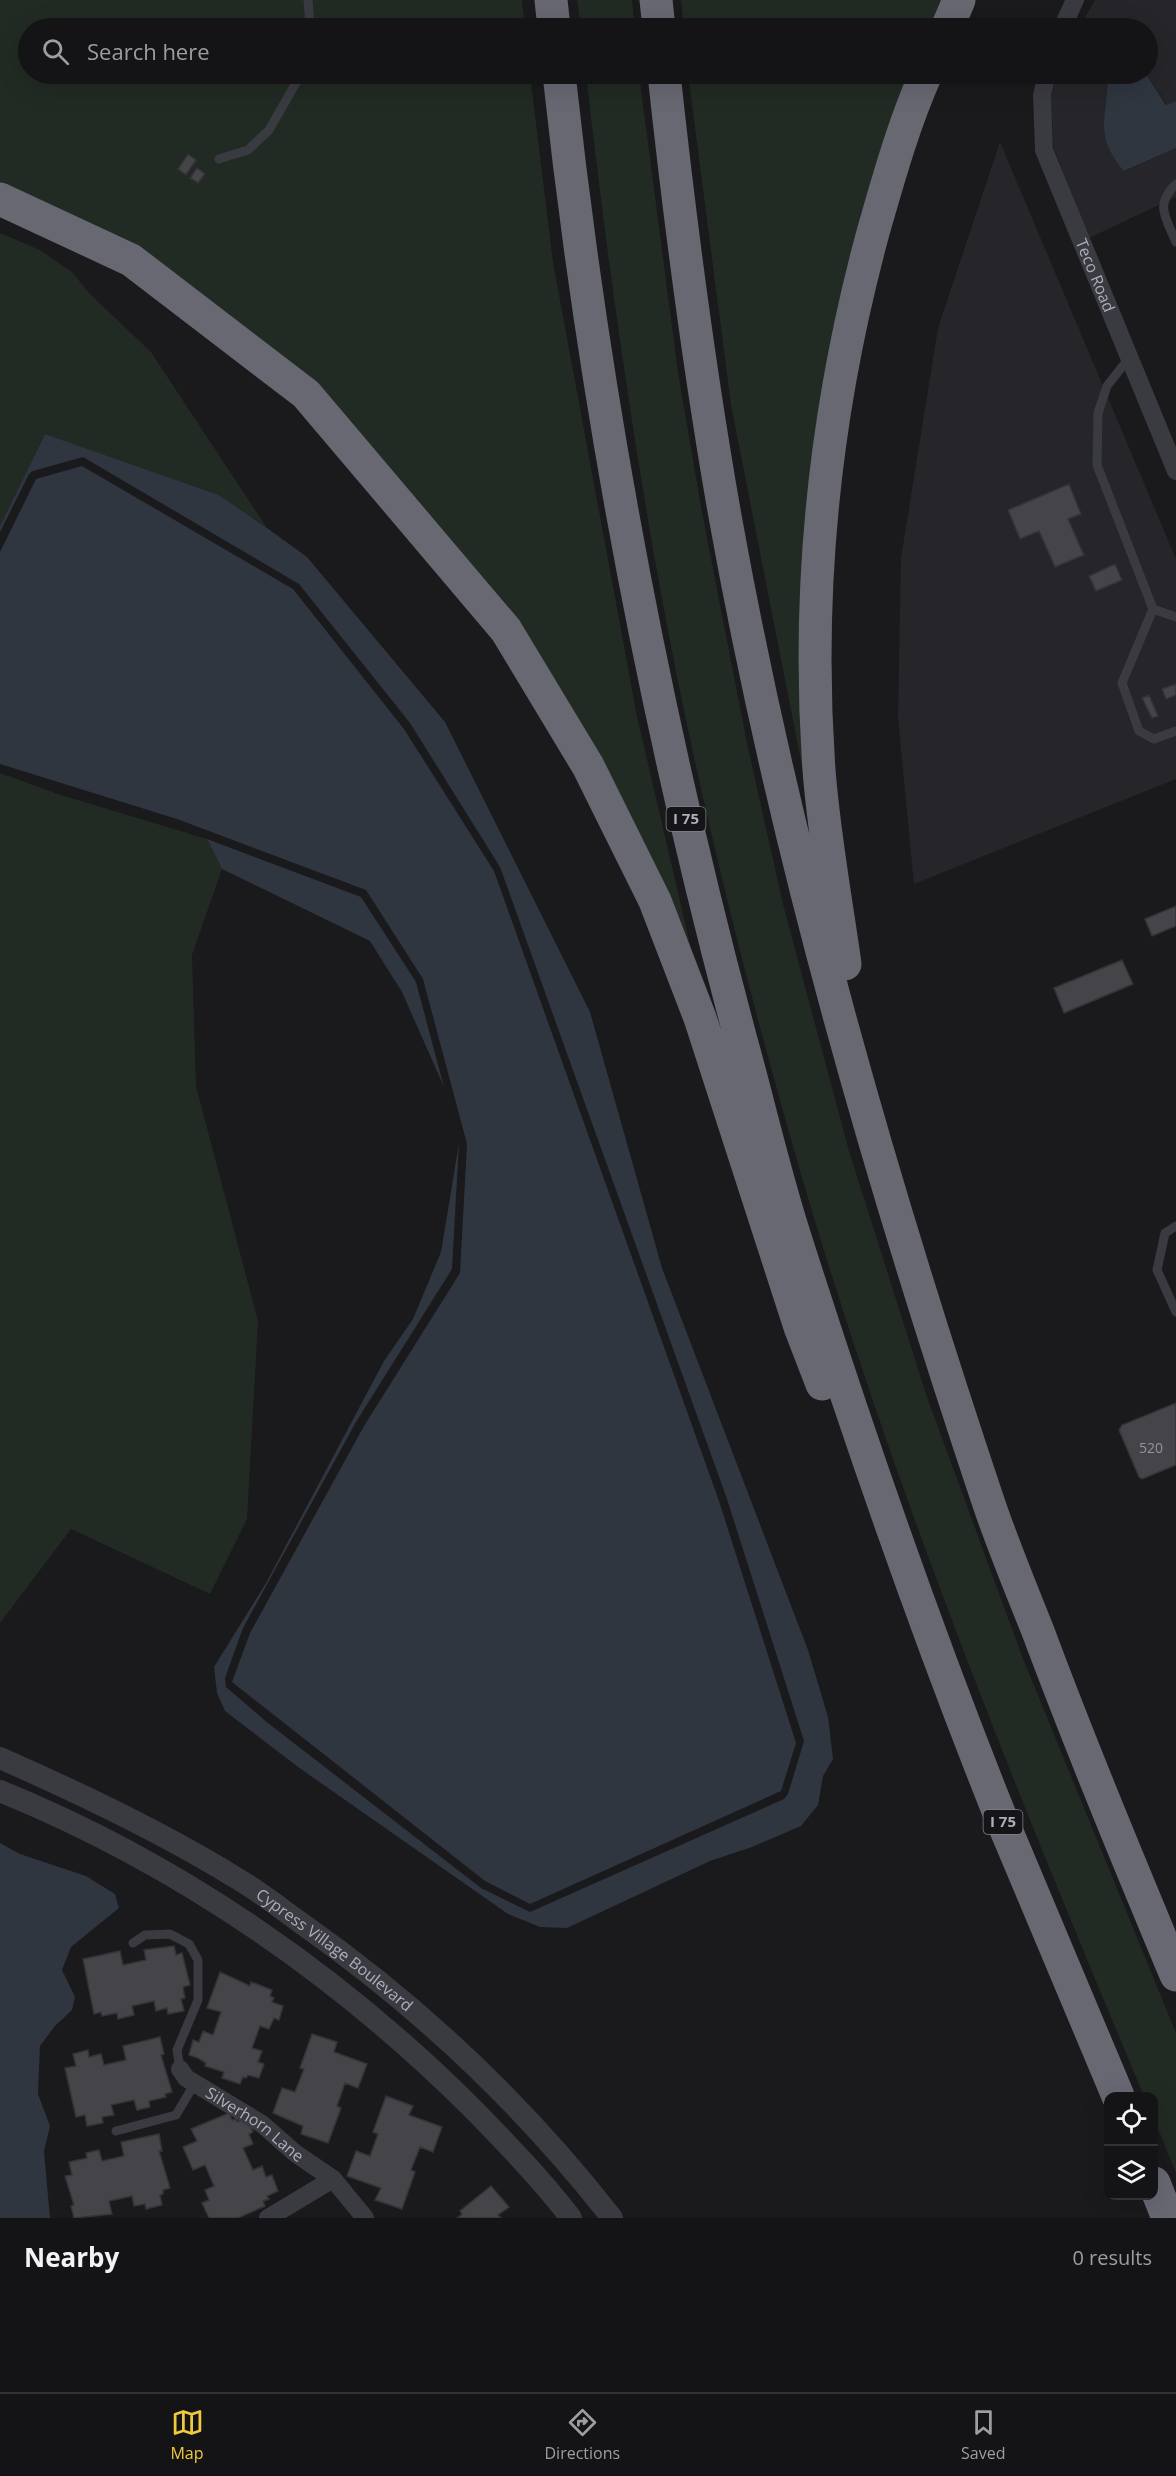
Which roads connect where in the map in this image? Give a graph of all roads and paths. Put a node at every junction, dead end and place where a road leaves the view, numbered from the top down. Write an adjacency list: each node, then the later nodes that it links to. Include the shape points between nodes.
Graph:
1 (308, 0): 6 (lane)
2 (551, 0): 7 (highway)
3 (656, 0): 8 (highway)
4 (959, 0): 9 (highway)
5 (1075, 0): 10 (street)
6 (309, 18)
7 (553, 18)
8 (658, 18)
9 (951, 18)
10 (1067, 18)
11 (294, 84): 16 (lane, via 269,130 248,150)
12 (560, 84): 29 (highway, I 75, via 577,237 626,529 673,764 715,943 792,1229)
13 (665, 84): 26 (highway, via 681,238 726,518 774,750 815,922)
14 (922, 84): 26 (highway, via 881,204 846,344 832,425 817,592 819,770)
15 (1045, 84): 20 (street, Teco Road, via 1044,150)
16 (219, 159)
17 (1176, 184): 19 (lane, via 1166,194 1162,210)
18 (0, 199): 29 (highway, via 131,260 306,394 506,630 588,766 655,901 700,1018 800,1326 842,1435)
19 (1176, 242)
20 (1129, 358): 21 (street, Teco Road); 23 (lane, via 1107,386 1098,413 1097,465)
21 (1172, 452): 22 (street, Teco Road)
22 (1176, 471)
23 (1153, 609): 24 (lane); 25 (lane, via 1122,683 1139,731 1154,740)
24 (1176, 617)
25 (1176, 731)
26 (868, 1114): 33 (highway, via 991,1508 1091,1772)
27 (1176, 1226): 28 (lane, via 1165,1233 1157,1270)
28 (1176, 1312)
29 (898, 1544): 36 (highway, I 75, via 999,1811)
30 (0, 1758): 43 (street, Cypress Village Boulevard, via 108,1806 239,1879 366,1968 482,2070 565,2157)
31 (0, 1791): 42 (street, Cypress Village Boulevard, via 40,1807 184,1881 308,1965 420,2056 539,2176)
32 (133, 1943): 34 (lane, via 153,1934 170,1935 189,1944 198,1960 198,2000 177,2050)
33 (1176, 1975)
34 (180, 2069): 35 (street, Silverhorn Lane)
35 (195, 2083): 37 (lane, via 176,2115); 38 (street, Silverhorn Lane, via 262,2124)
36 (1116, 2092)
37 (117, 2131)
38 (333, 2179): 40 (street); 41 (street, Silverhorn Lane)
39 (1158, 2193): 44 (highway)
40 (268, 2218)
41 (365, 2218)
42 (571, 2218)
43 (612, 2218)
44 (1168, 2218)

